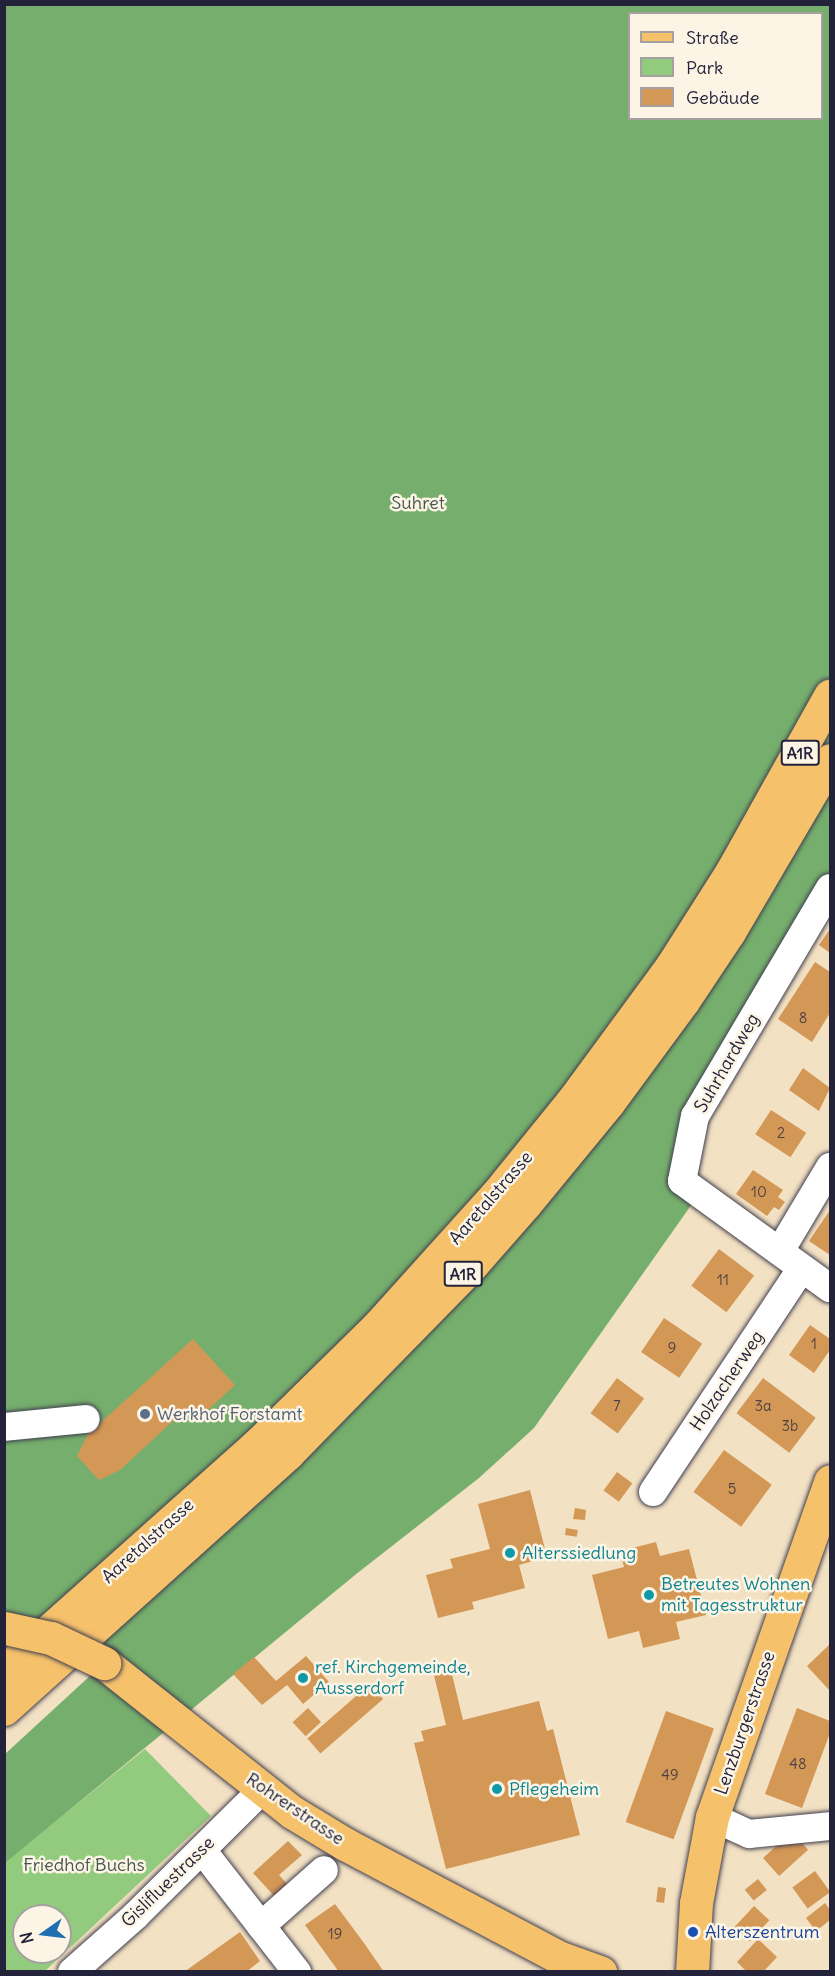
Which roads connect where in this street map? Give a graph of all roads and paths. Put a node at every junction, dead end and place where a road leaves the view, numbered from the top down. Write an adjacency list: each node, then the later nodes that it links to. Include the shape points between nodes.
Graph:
1 (831, 696): 13 (main road, Aaretalstrasse / A1R, via 732,871 673,964 574,1099 497,1194 378,1326 257,1445)
2 (831, 760): 14 (main road, Aaretalstrasse / A1R, via 729,932 683,1001 608,1103 525,1204 467,1270 288,1453)
3 (830, 892): 5 (street, Suhrhardweg, via 695,1116 682,1181)
4 (831, 1167): 5 (street)
5 (780, 1251): 6 (street, Suhrhardweg)
6 (801, 1269): 7 (street, Suhrhardweg); 11 (street, Holzacherweg)
7 (831, 1288)
8 (86, 1419): 9 (street)
9 (4, 1427)
10 (831, 1481): 16 (main road, Lenzburgerstrasse)
11 (653, 1492)
12 (5, 1628): 15 (main road, Rohrerstrasse, bridge, via 59,1641 104,1663 160,1704)
13 (4, 1671)
14 (4, 1709)
15 (262, 1790): 18 (street, Gislifluestrasse); 23 (main road, Rohrerstrasse, via 345,1844 558,1957)
16 (712, 1817): 17 (street, via 749,1834); 24 (main road, Lenzburgerstrasse, via 696,1903)
17 (830, 1826)
18 (202, 1850): 20 (street); 21 (street, Gislifluestrasse)
19 (324, 1870): 20 (street)
20 (261, 1926): 22 (street)
21 (72, 1971)
22 (297, 1971)
23 (600, 1971)
24 (692, 1971)

